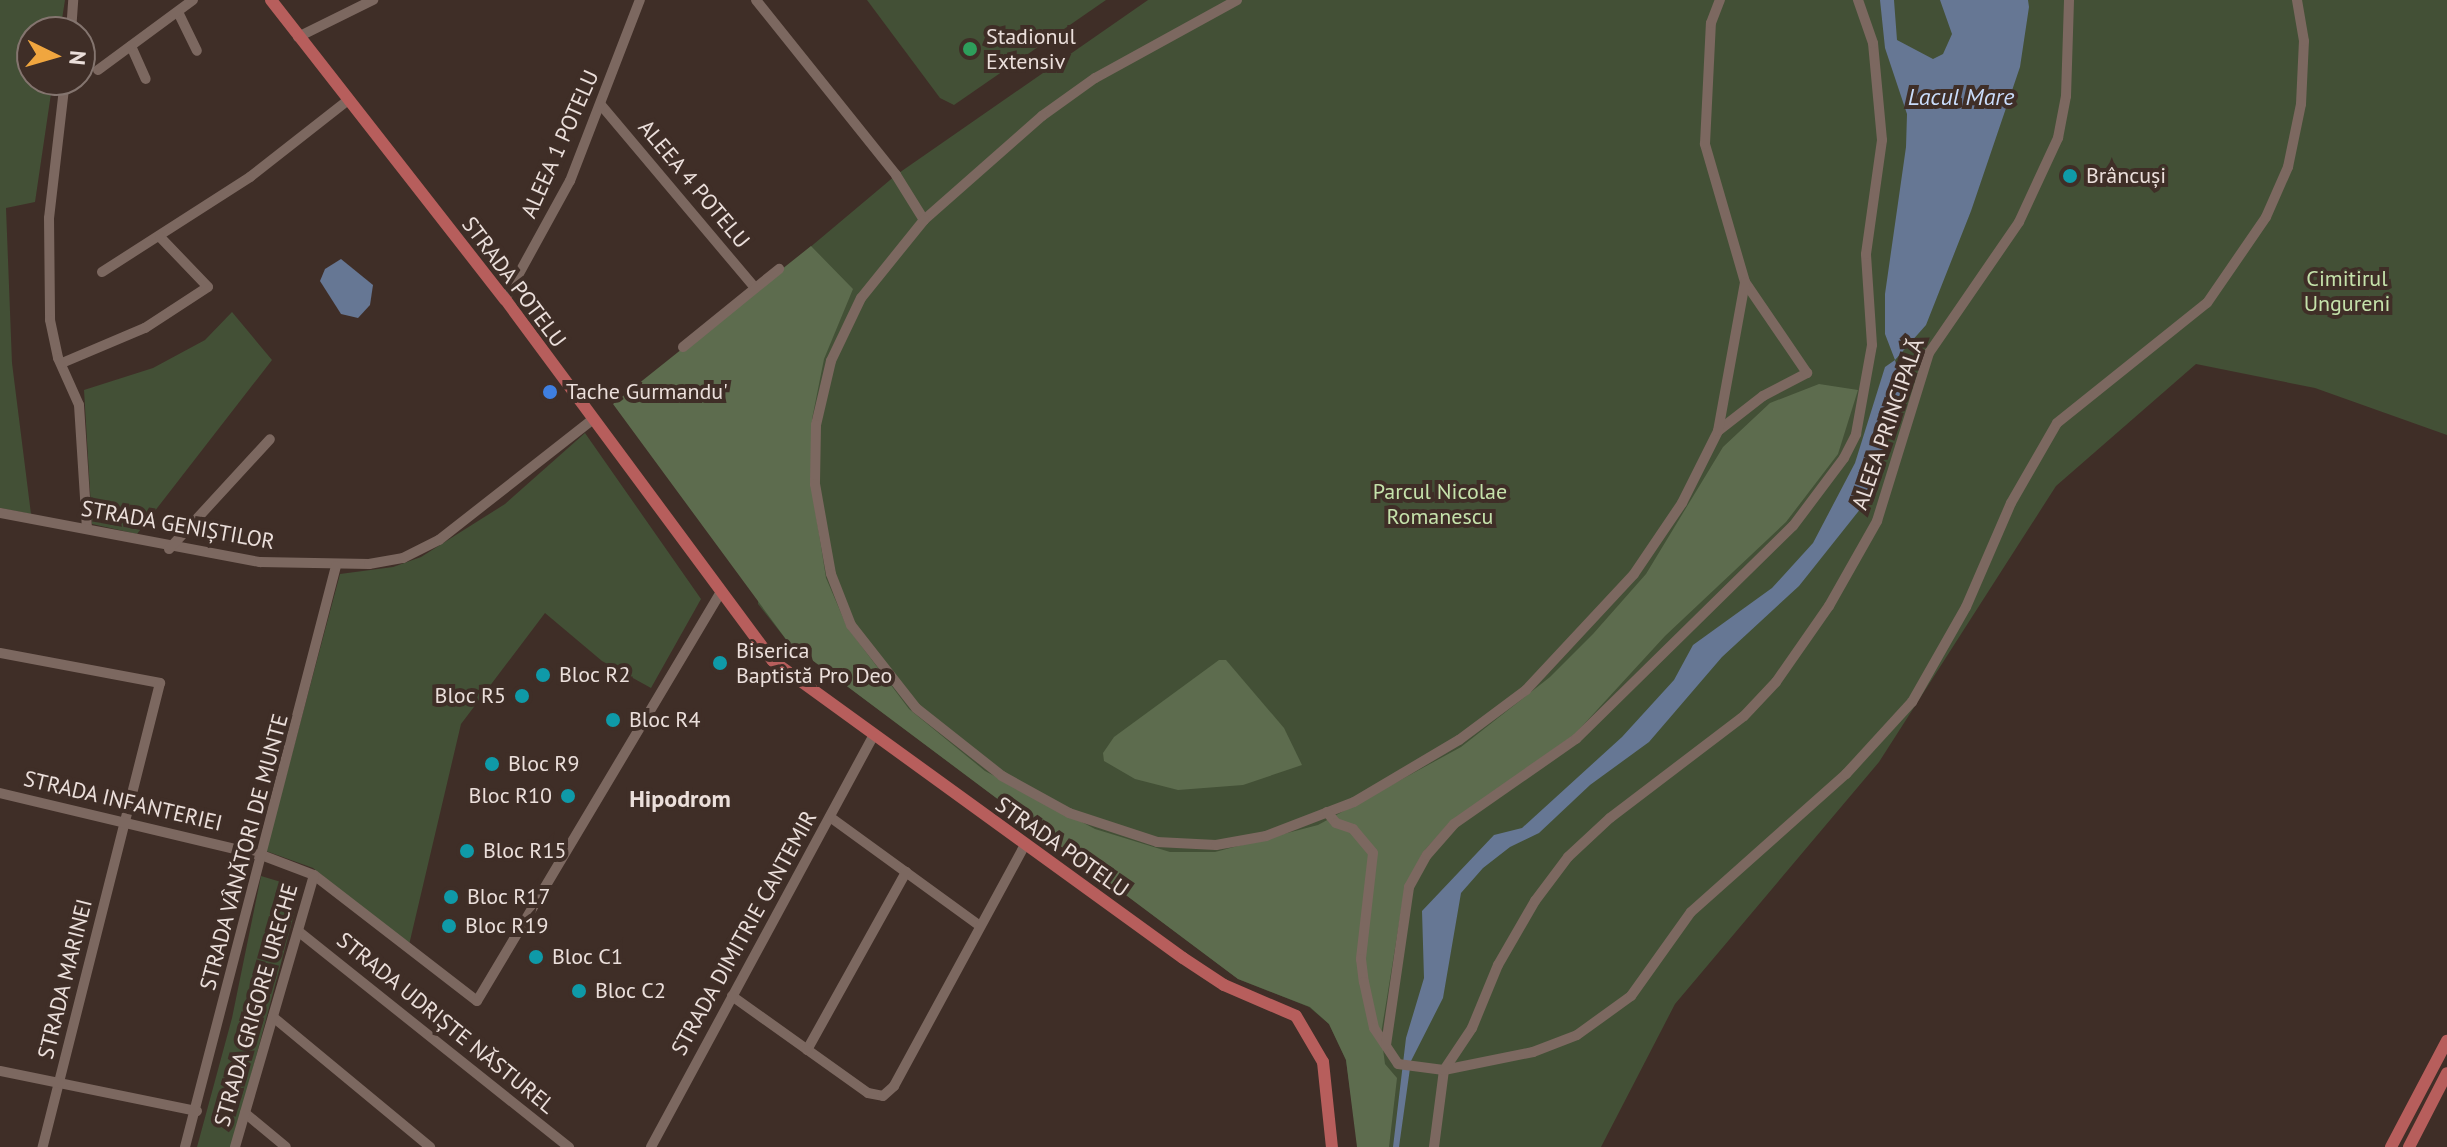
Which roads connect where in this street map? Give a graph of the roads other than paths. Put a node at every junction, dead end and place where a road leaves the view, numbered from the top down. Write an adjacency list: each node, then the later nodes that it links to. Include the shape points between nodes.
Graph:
1 (193, 0): 11 (street)
2 (271, 0): 12 (main road, STRADA POTELU)
3 (373, 0): 12 (street)
4 (640, 0): 19 (street, ALEEA 1 POTELU)
5 (756, 0): 20 (street, via 896,175)
6 (1237, 0): 20 (street, via 1095,78 1042,116)
7 (1720, 0): 24 (street, via 1711,23 1705,144)
8 (1858, 0): 52 (street, via 1875,56 1882,140 1866,254 1872,345 1856,434 1831,478 1793,526 1576,739 1454,824 1427,855 1409,887)
9 (2069, 0): 54 (street, ALEEA PRINCIPALĂ, via 2066,96 2058,138 2019,222 1929,353 1883,508 1829,606 1776,682 1744,716 1662,776 1568,857 1498,965 1472,1028)
10 (2297, 0): 54 (street, via 2304,41 2301,104 2288,167 2266,217 2207,303 2057,423 2011,503 1966,607 1912,702 1846,774 1691,912 1631,996 1577,1035 1533,1052)
11 (178, 12): 13 (street); 14 (street)
12 (298, 37): 18 (main road, STRADA POTELU)
13 (131, 46): 15 (street); 16 (street)
14 (197, 51)
15 (98, 70)
16 (146, 79)
17 (63, 96): 28 (street, via 49,248 52,339)
18 (347, 101): 21 (street, via 250,177); 26 (main road, STRADA POTELU)
19 (601, 105): 25 (street, ALEEA 4 POTELU); 26 (street, ALEEA 1 POTELU, via 570,181)
20 (924, 220): 40 (street, via 861,298 831,361 816,425 815,484 831,574 851,625 916,708 1002,776 1069,813 1157,842 1216,845 1266,836)
21 (160, 237): 23 (street); 28 (street, via 208,287 145,328)
22 (779, 269): 25 (street)
23 (102, 272)
24 (1745, 282): 30 (street); 30 (street, via 1807,373 1763,396)
25 (755, 288): 27 (street)
26 (505, 299): 29 (main road, STRADA POTELU)
27 (683, 347)
28 (62, 363): 33 (street, via 79,405)
29 (592, 420): 35 (street, STRADA GENIȘTILOR, via 439,540 403,558); 36 (main road, STRADA POTELU)
30 (1718, 431): 40 (street, via 1682,503 1634,574 1556,661 1459,740)
31 (270, 439): 34 (street)
32 (0, 513): 33 (street, STRADA GENIȘTILOR)
33 (87, 529): 34 (street, STRADA GENIȘTILOR)
34 (169, 549): 35 (street, STRADA GENIȘTILOR)
35 (336, 566): 44 (street, STRADA VÂNĂTORI DE MUNTE)
36 (720, 593): 38 (main road, STRADA POTELU, via 773,661); 46 (street, STRADA INFANTERIEI, via 477,1001)
37 (0, 653): 42 (street, STRADA MARINEI, via 160,683)
38 (873, 737): 41 (street, STRADA DIMITRIE CANTEMIR); 43 (main road, STRADA POTELU)
39 (0, 793): 42 (street, STRADA INFANTERIEI)
40 (1327, 812): 52 (street, via 1336,823 1353,829 1373,853 1361,959 1374,1028)
41 (830, 817): 45 (street); 49 (street, STRADA DIMITRIE CANTEMIR)
42 (125, 820): 44 (street, STRADA INFANTERIEI); 57 (street, STRADA MARINEI)
43 (1024, 847): 47 (street); 67 (main road, STRADA POTELU, via 1224,985 1296,1016 1323,1062)
44 (264, 856): 46 (street, STRADA INFANTERIEI); 58 (street, STRADA VÂNĂTORI DE MUNTE)
45 (906, 872): 47 (street); 53 (street)
46 (314, 875): 48 (street, STRADA GRIGORE URECHE)
47 (980, 926): 53 (street, via 890,1092 868,1093)
48 (298, 931): 50 (street, STRADA GRIGORE URECHE); 65 (street, STRADA UDRIȘTE NĂSTUREL)
49 (732, 996): 53 (street); 66 (street, STRADA DIMITRIE CANTEMIR)
50 (273, 1017): 59 (street, STRADA GRIGORE URECHE); 64 (street)
51 (2447, 1041): 69 (main road)
52 (1386, 1049): 54 (street, via 1398,1064)
53 (807, 1050)
54 (1444, 1070): 68 (street)
55 (0, 1071): 57 (street)
56 (2447, 1073): 70 (main road)
57 (60, 1083): 58 (street); 60 (street, STRADA MARINEI)
58 (197, 1111): 61 (street, STRADA VÂNĂTORI DE MUNTE)
59 (245, 1113): 62 (street, STRADA GRIGORE URECHE); 63 (street)
60 (43, 1147)
61 (185, 1147)
62 (235, 1147)
63 (286, 1147)
64 (430, 1147)
65 (569, 1147)
66 (651, 1147)
67 (1332, 1147)
68 (1434, 1147)
69 (2391, 1147)
70 (2409, 1147)

